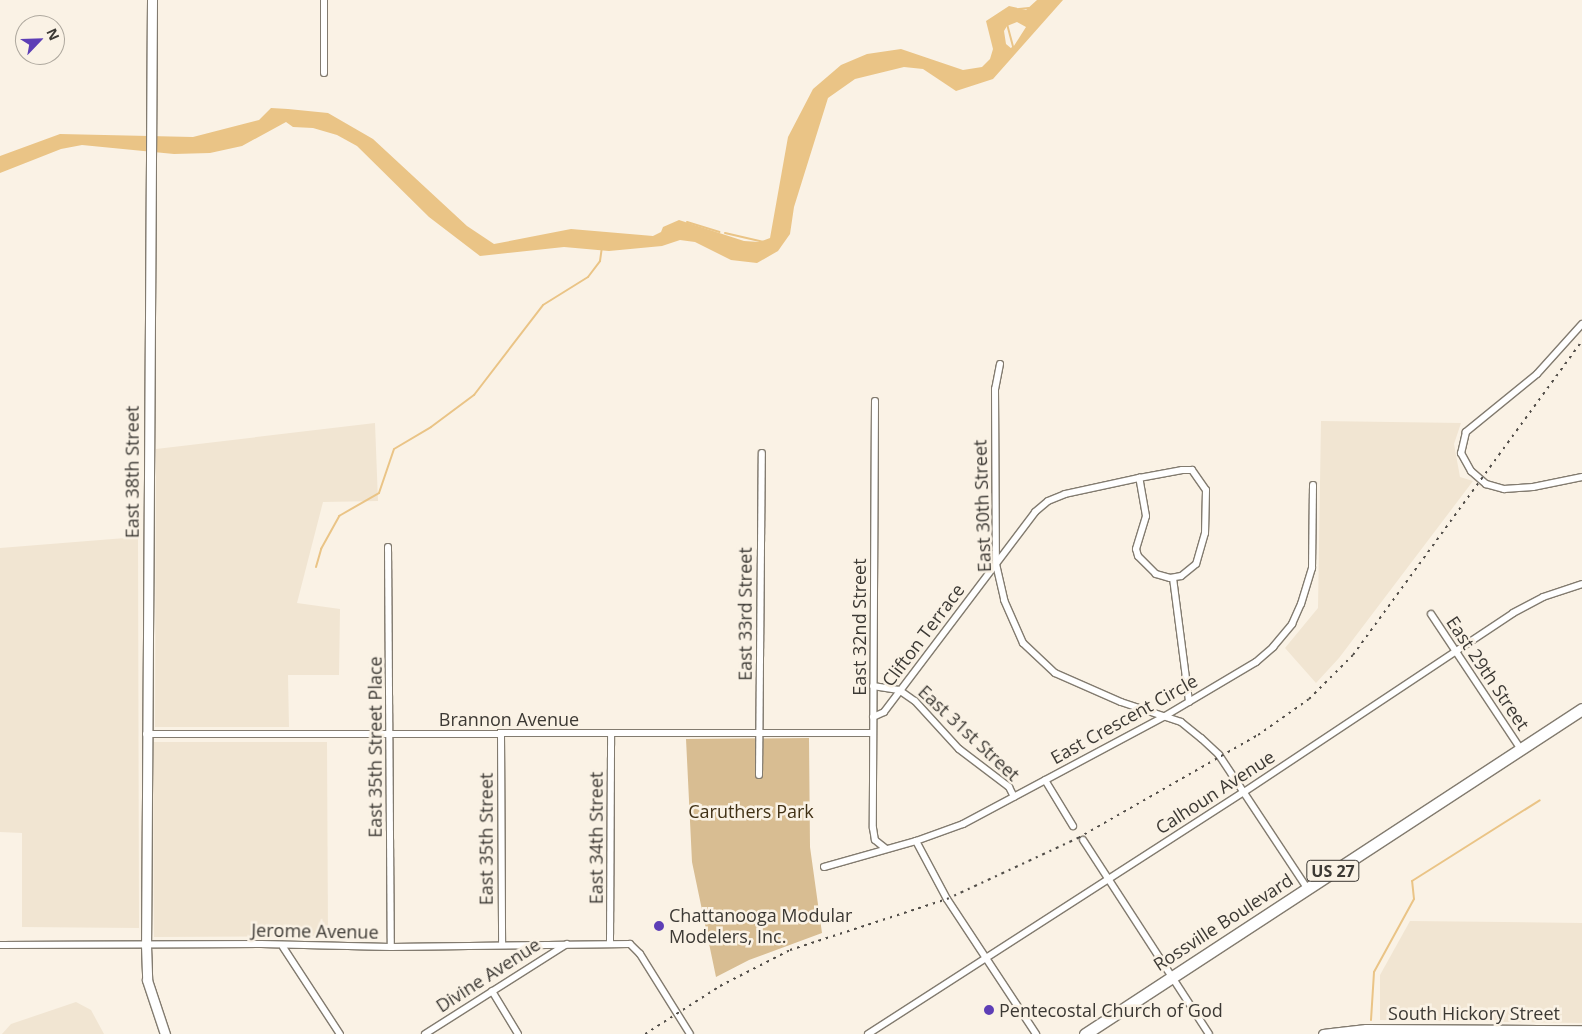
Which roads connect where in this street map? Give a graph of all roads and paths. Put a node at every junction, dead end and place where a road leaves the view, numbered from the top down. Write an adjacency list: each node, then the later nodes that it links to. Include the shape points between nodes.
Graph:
1 (152, 0): 24 (main road, East 38th Street)
2 (324, 0): 3 (street)
3 (324, 73)
4 (1582, 324): 8 (street, via 1537,374 1466,432 1461,454 1480,479 1504,489 1534,487)
5 (1000, 364): 12 (street, East 30th Street, via 995,389)
6 (875, 400): 17 (street, East 32nd Street)
7 (762, 453): 28 (street, East 33rd Street)
8 (1582, 477)
9 (1139, 478): 12 (street, Clifton Terrace, via 1065,494 1048,501 1022,526); 13 (street, via 1146,516 1136,549 1138,556 1156,574); 13 (street, Clifton Terrace, via 1192,470 1206,490 1204,533 1196,564)
10 (1313, 485): 19 (street, East Crescent Circle, via 1312,568 1292,624 1274,647 1256,662)
11 (388, 547): 25 (street, East 35th Street Place)
12 (996, 564): 18 (street, Clifton Terrace); 21 (street, East 30th Street, via 1012,621 1023,643 1037,658 1055,673 1076,683)
13 (1173, 578): 19 (street)
14 (1582, 584): 16 (street, Calhoun Avenue, via 1542,597)
15 (1431, 614): 16 (street, East 29th Street)
16 (1455, 652): 29 (street, East 29th Street); 32 (street, Calhoun Avenue)
17 (873, 686): 18 (street, East 31st Street); 22 (street, East 32nd Street)
18 (899, 690): 22 (street, Clifton Terrace, via 884,712); 33 (street, East 31st Street, via 914,700 959,749 1009,787)
19 (1189, 702): 21 (street, East Crescent Circle)
20 (1582, 709): 29 (highway, Rossville Boulevard / US 27)
21 (1165, 716): 31 (street, East Crescent Circle); 32 (street, East 30th Street, via 1181,722 1213,749)
22 (873, 717): 23 (street, East 32nd Street)
23 (872, 733): 28 (street, Brannon Avenue); 37 (street, East 32nd Street, via 873,828 875,840)
24 (146, 734): 25 (street, Brannon Avenue); 45 (main road, East 38th Street)
25 (390, 734): 26 (street, Brannon Avenue); 47 (street, East 35th Street Place)
26 (501, 734): 27 (street, Brannon Avenue); 43 (street, East 35th Street)
27 (611, 734): 28 (street, Brannon Avenue); 42 (street, East 34th Street)
28 (759, 734): 30 (street, East 33rd Street)
29 (1520, 748): 40 (highway, Rossville Boulevard / US 27)
30 (759, 776)
31 (1045, 780): 33 (street, East Crescent Circle); 34 (street, East 31st Street)
32 (1244, 792): 39 (street, Calhoun Avenue); 40 (street, East 30th Street)
33 (1014, 797): 36 (street, East Crescent Circle, via 963,824)
34 (1073, 826)
35 (1083, 840): 39 (street)
36 (916, 841): 37 (street, East Crescent Circle); 48 (street, via 947,899)
37 (885, 848): 38 (street, East Crescent Circle)
38 (824, 867)
39 (1107, 879): 48 (street, Calhoun Avenue); 49 (street)
40 (1307, 888): 49 (highway, Rossville Boulevard / US 27)
41 (568, 943): 42 (street, Jerome Avenue); 43 (street, Jerome Avenue); 50 (street, Divine Avenue)
42 (610, 943): 56 (street, Jerome Avenue, via 630,944 640,954)
43 (502, 944): 47 (street, Jerome Avenue)
44 (0, 945): 45 (street, Jerome Avenue)
45 (146, 945): 46 (street, Jerome Avenue, via 261,944); 52 (main road, East 38th Street, via 147,980)
46 (283, 947): 47 (street, Jerome Avenue); 53 (street)
47 (391, 947)
48 (985, 958): 57 (street, Calhoun Avenue); 58 (street)
49 (1171, 977): 59 (highway, Rossville Boulevard / US 27); 60 (street)
50 (492, 991): 54 (street, Divine Avenue); 55 (street)
51 (1582, 1030): 61 (main road, South Hickory Street, via 1366,1029)
52 (165, 1034)
53 (340, 1034)
54 (425, 1034)
55 (518, 1034)
56 (690, 1034)
57 (868, 1034)
58 (1036, 1034)
59 (1085, 1034)
60 (1209, 1034)
61 (1323, 1034)

